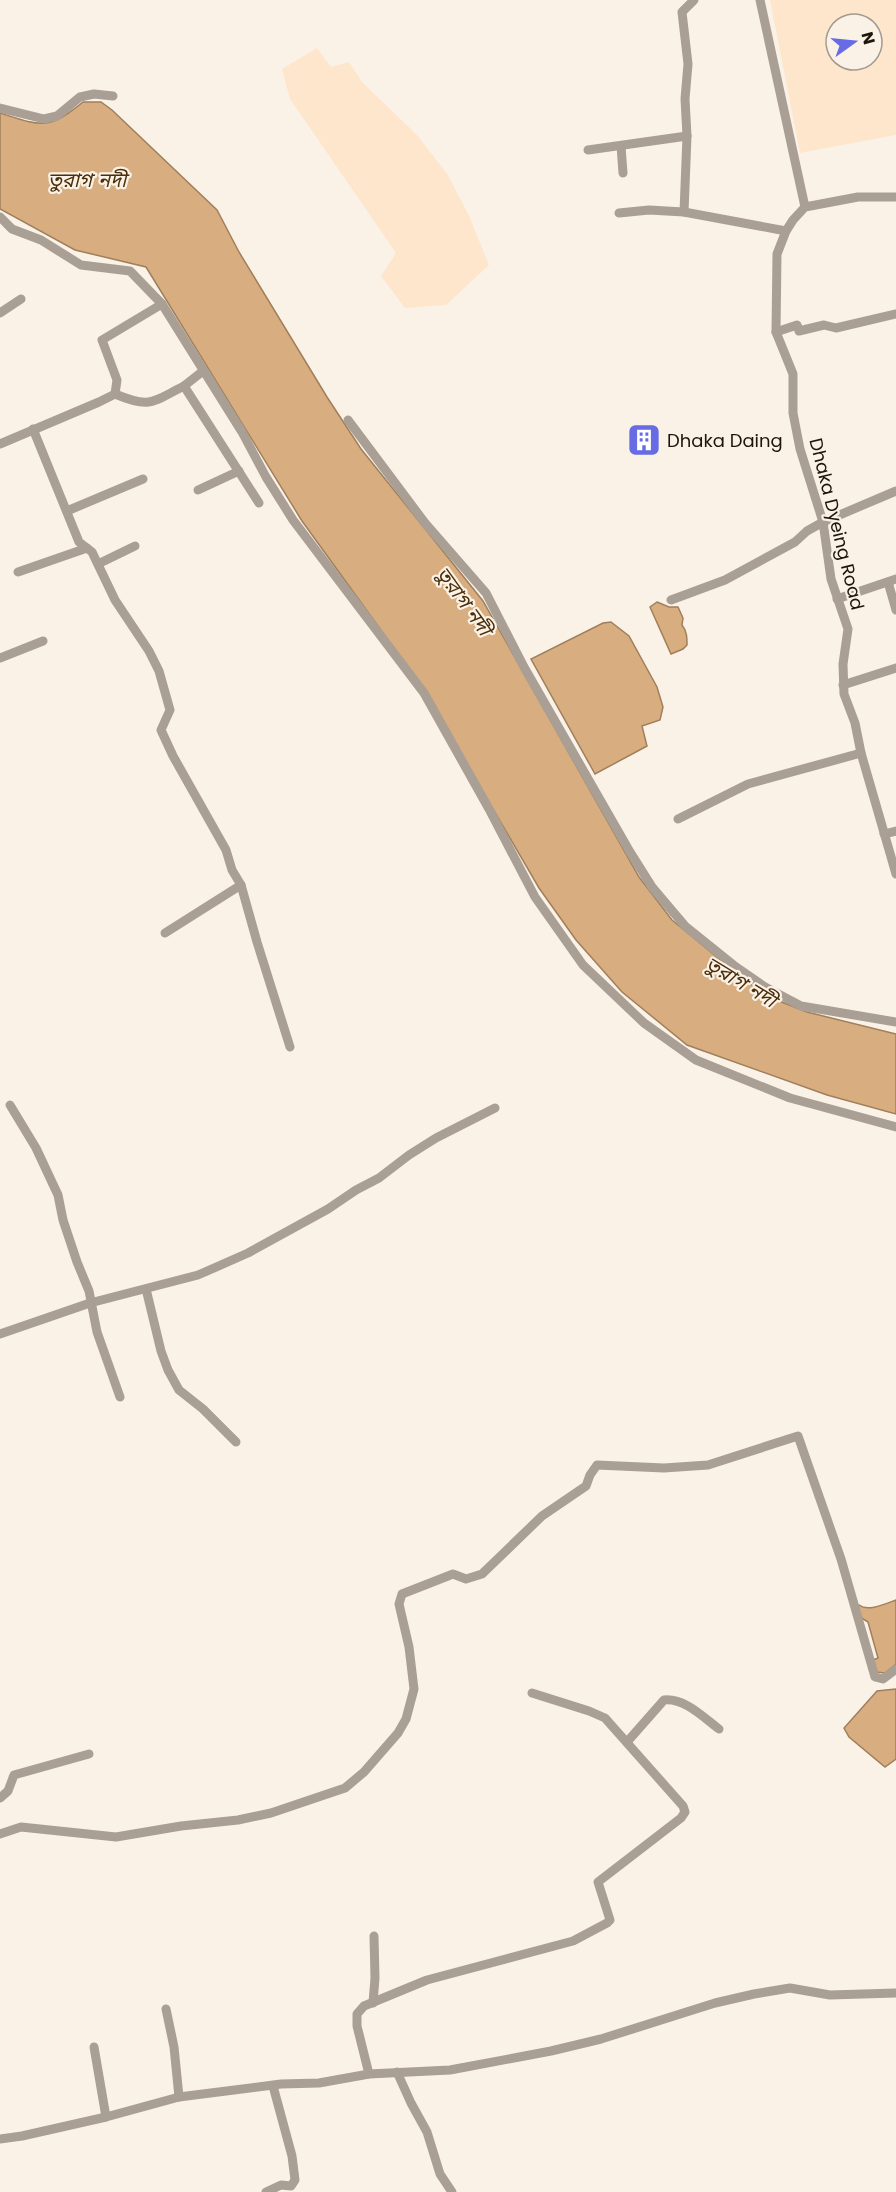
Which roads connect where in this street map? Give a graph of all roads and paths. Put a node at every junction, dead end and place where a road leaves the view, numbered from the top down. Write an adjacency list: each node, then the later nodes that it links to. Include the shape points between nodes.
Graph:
1 (694, 0): 5 (street, via 682,12 688,64)
2 (760, 0): 10 (street)
3 (113, 96): 4 (street, via 80,97 57,116 44,119)
4 (0, 108)
5 (687, 136): 6 (street); 11 (street)
6 (621, 146): 7 (street); 8 (street)
7 (588, 150)
8 (623, 173)
9 (896, 197): 10 (street, via 858,197)
10 (805, 207): 14 (street, Dhaka Dyeing Road)
11 (684, 212): 12 (street); 14 (street)
12 (619, 213)
13 (0, 217): 16 (street, via 12,229 41,240 81,265 130,271)
14 (786, 231): 19 (street, Dhaka Dyeing Road, via 777,254)
15 (21, 299): 17 (street)
16 (162, 304): 20 (street); 22 (street, via 102,340 117,380)
17 (0, 313)
18 (896, 314): 19 (street, via 836,328 824,325 799,331 797,325)
19 (776, 332): 32 (street, Dhaka Dyeing Road, via 792,374 793,413 800,450)
20 (203, 370): 21 (street); 56 (street, via 293,520 424,693 535,897 583,965 644,1023 696,1060 790,1098)
21 (184, 386): 22 (street, via 150,404); 26 (street)
22 (116, 394): 24 (street)
23 (348, 420): 52 (street, via 425,523 486,593 630,852 652,887 685,926 745,974 801,1006)
24 (33, 429): 25 (street); 31 (street)
25 (0, 444)
26 (239, 471): 28 (street); 30 (street)
27 (143, 479): 31 (street)
28 (198, 490)
29 (896, 491): 32 (street)
30 (259, 503)
31 (67, 511): 34 (street, via 79,542)
32 (823, 522): 38 (street, Dhaka Dyeing Road); 39 (street, via 725,580)
33 (135, 546): 35 (street)
34 (87, 548): 35 (street); 36 (street)
35 (98, 564): 50 (street, via 115,600 159,671 170,710 161,730)
36 (18, 572)
37 (892, 581): 38 (street); 40 (street)
38 (837, 599): 44 (street, Dhaka Dyeing Road, via 848,628)
39 (671, 600)
40 (896, 610)
41 (43, 641): 42 (street)
42 (0, 658)
43 (896, 668): 44 (street)
44 (843, 685): 45 (street, Dhaka Dyeing Road)
45 (861, 753): 46 (street, via 748,784); 48 (street, Dhaka Dyeing Road)
46 (678, 819)
47 (896, 831): 48 (street)
48 (884, 834): 49 (street, Dhaka Dyeing Road)
49 (896, 874)
50 (241, 885): 51 (street); 53 (street)
51 (165, 933)
52 (896, 1022)
53 (290, 1047)
54 (10, 1105): 58 (street, via 58,1195)
55 (495, 1108): 57 (street, via 436,1138 379,1178 256,1248 198,1275)
56 (896, 1127)
57 (146, 1289): 58 (street); 61 (street, via 161,1351 179,1390)
58 (90, 1303): 59 (street); 60 (street)
59 (0, 1334)
60 (120, 1397)
61 (236, 1442)
62 (896, 1669): 68 (street, via 884,1679 875,1677 841,1559 798,1436 708,1465 597,1465 586,1486 542,1516 482,1574 466,1579 453,1574 402,1594 399,1604 414,1681 406,1719 364,1772 345,1788 271,1813 116,1837 21,1827)
63 (532, 1693): 65 (street, via 604,1718)
64 (719, 1729): 65 (street, via 684,1704 664,1700)
65 (627, 1742): 71 (street, via 685,1812 598,1882 610,1920 573,1941 427,1980)
66 (89, 1755): 67 (street, via 14,1775 8,1791)
67 (0, 1798)
68 (0, 1834)
69 (374, 1936): 71 (street)
70 (896, 1993): 74 (street, via 830,1995 790,1988 754,1994 551,2051 450,2070)
71 (373, 2003): 75 (street, via 357,2014)
72 (166, 2008): 77 (street)
73 (94, 2047): 78 (street)
74 (397, 2072): 75 (street); 81 (street, via 427,2132 440,2174)
75 (369, 2074): 76 (street)
76 (273, 2086): 77 (street); 80 (street, via 295,2180 291,2186 281,2185)
77 (179, 2097): 78 (street)
78 (106, 2117): 79 (street)
79 (0, 2139)
80 (266, 2192)
81 (452, 2192)

